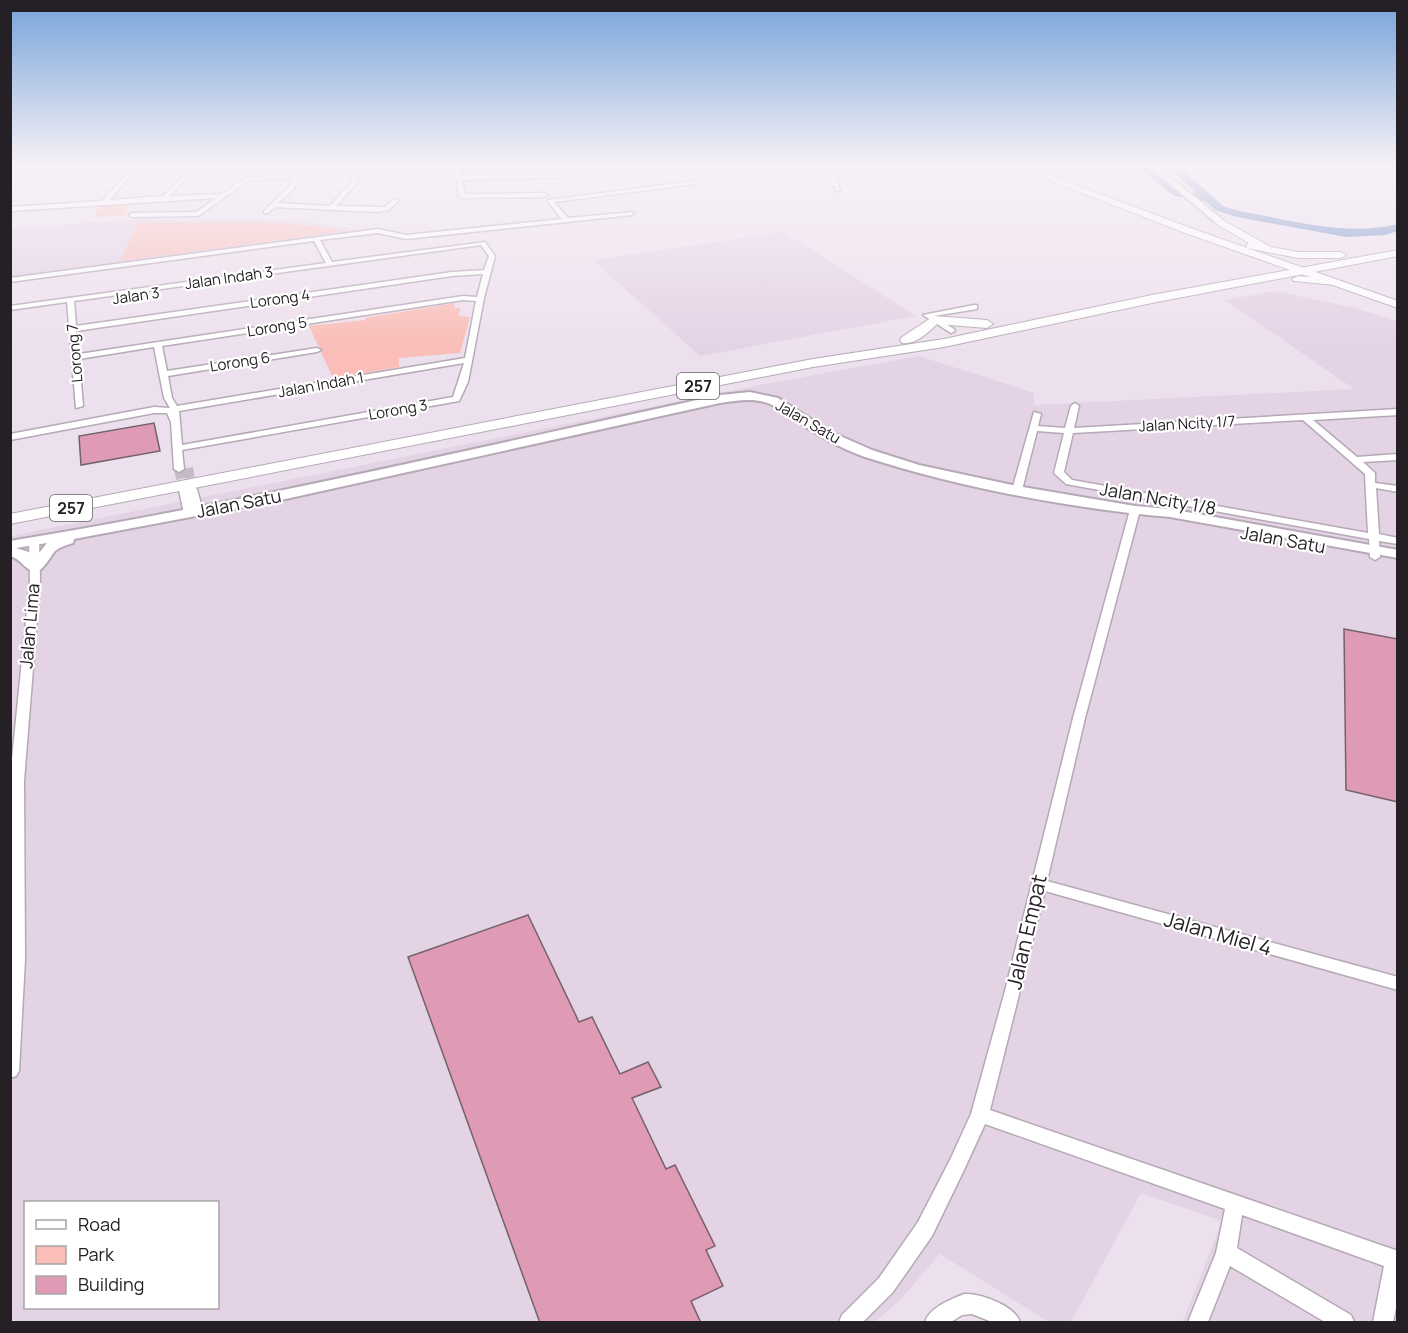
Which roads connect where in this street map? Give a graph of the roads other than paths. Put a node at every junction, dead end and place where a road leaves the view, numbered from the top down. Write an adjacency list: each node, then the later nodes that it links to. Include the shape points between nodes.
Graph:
1 (480, 229): 7 (street, via 406,237 378,231)
2 (1187, 229): 14 (main road)
3 (1203, 229): 6 (main road)
4 (1225, 229): 6 (main road)
5 (1233, 229): 12 (main road, via 1257,244)
6 (1226, 237): 9 (main road)
7 (316, 239): 15 (street); 22 (street)
8 (484, 245): 15 (street, Jalan Indah 3); 20 (street, Lorong 3, via 492,256); 26 (street, Jalan 3)
9 (1251, 246): 12 (main road); 18 (main road)
10 (1398, 248): 11 (main road, 257)
11 (1372, 251): 12 (main road, via 1326,256); 18 (main road, 257)
12 (1286, 253)
13 (1398, 253): 16 (main road, 257)
14 (1259, 256): 17 (main road); 21 (main road, via 1264,261)
15 (329, 262): 26 (street, Jalan Indah 3); 27 (street)
16 (1350, 262): 19 (main road, 257); 23 (main road, via 1341,267)
17 (1291, 267): 18 (main road); 21 (main road, 257)
18 (1304, 268): 19 (main road, 257); 21 (main road, 257); 23 (main road)
19 (1316, 269): 23 (main road)
20 (488, 272): 25 (street, Lorong 3); 34 (street, Lorong 4, via 441,275)
21 (1261, 276): 23 (main road); 31 (main road, 257); 33 (main road, 257)
22 (10, 280)
23 (1340, 281): 24 (main road); 28 (main road)
24 (1398, 298)
25 (480, 299): 37 (street, Lorong 5, via 463,298); 40 (street, Lorong 3)
26 (70, 302): 30 (street, Jalan Indah 3); 34 (street, Lorong 7)
27 (10, 303)
28 (1398, 305)
29 (974, 307): 32 (street, via 927,315)
30 (10, 308)
31 (1077, 317): 35 (main road, via 980,331); 41 (main road, 257)
32 (934, 320): 33 (main road); 35 (street); 36 (main road)
33 (987, 324): 35 (main road, 257)
34 (73, 329): 39 (street, Lorong 7)
35 (951, 331): 36 (main road, 257); 41 (main road, via 941,338)
36 (906, 340): 64 (main road, 257)
37 (158, 345): 39 (street, Lorong 5); 42 (street)
38 (317, 350): 42 (street, Lorong 6)
39 (75, 357): 45 (street, Lorong 7)
40 (468, 360): 46 (street, Jalan Indah 1); 56 (street, Lorong 3, via 456,399)
41 (813, 363): 67 (main road, 257)
42 (163, 374): 43 (street)
43 (168, 398): 46 (street); 47 (street, via 165,405)
44 (1075, 405): 54 (street)
45 (79, 406)
46 (175, 409): 51 (street)
47 (154, 410): 51 (street, via 170,411); 52 (street)
48 (1398, 412): 50 (street, Jalan Ncity 1/7)
49 (1037, 414): 53 (street)
50 (1305, 417): 54 (street, Jalan Ncity 1/7); 58 (street)
51 (175, 421): 52 (street, via 152,415); 56 (street)
52 (84, 425): 55 (street)
53 (1034, 428): 54 (street, Jalan Ncity 1/7); 63 (street)
54 (1069, 431): 73 (street, Jalan Ncity 1/8, via 1059,473 1069,482)
55 (10, 438)
56 (178, 449): 59 (street)
57 (1398, 457): 58 (street)
58 (1355, 460): 60 (street, via 1370,473)
59 (183, 469)
60 (1372, 485): 61 (street); 73 (street)
61 (1398, 489)
62 (188, 490): 65 (street)
63 (1017, 490): 65 (main road, Jalan Satu, via 867,453 825,434 774,401 750,396 720,399 281,496); 66 (main road, Jalan Satu)
64 (10, 506)
65 (193, 510): 68 (main road, Jalan Satu); 69 (main road, Jalan Satu, via 126,519)
66 (1134, 510): 73 (main road, Jalan Satu, via 1166,519); 79 (street, Jalan Empat)
67 (10, 517)
68 (98, 530): 69 (main road, Jalan Satu); 77 (main road, via 52,546)
69 (68, 534): 70 (main road, Jalan Satu)
70 (34, 540): 72 (main road, Jalan Satu); 77 (street, Jalan Lima)
71 (1398, 541): 73 (street)
72 (10, 545)
73 (1374, 548): 75 (main road, Jalan Satu); 76 (main road, Jalan Satu)
74 (10, 551): 77 (main road, via 24,555)
75 (1398, 554)
76 (1398, 561)
77 (35, 567): 78 (street, Jalan Lima)
78 (14, 782): 81 (street, Jalan Lima, via 17,959)
79 (1039, 884): 80 (street, Jalan Miel 4); 82 (street, Jalan Empat)
80 (1398, 984)
81 (10, 1071)
82 (980, 1114): 83 (street); 86 (street, Jalan Empat, via 925,1229 886,1285)
83 (1235, 1204): 84 (street); 85 (street)
84 (1226, 1253): 89 (street); 90 (street)
85 (1396, 1261): 91 (street)
86 (849, 1323)
87 (935, 1323): 88 (street, via 954,1307 981,1304)
88 (1010, 1323)
89 (1198, 1323)
90 (1344, 1323)
91 (1383, 1323)

